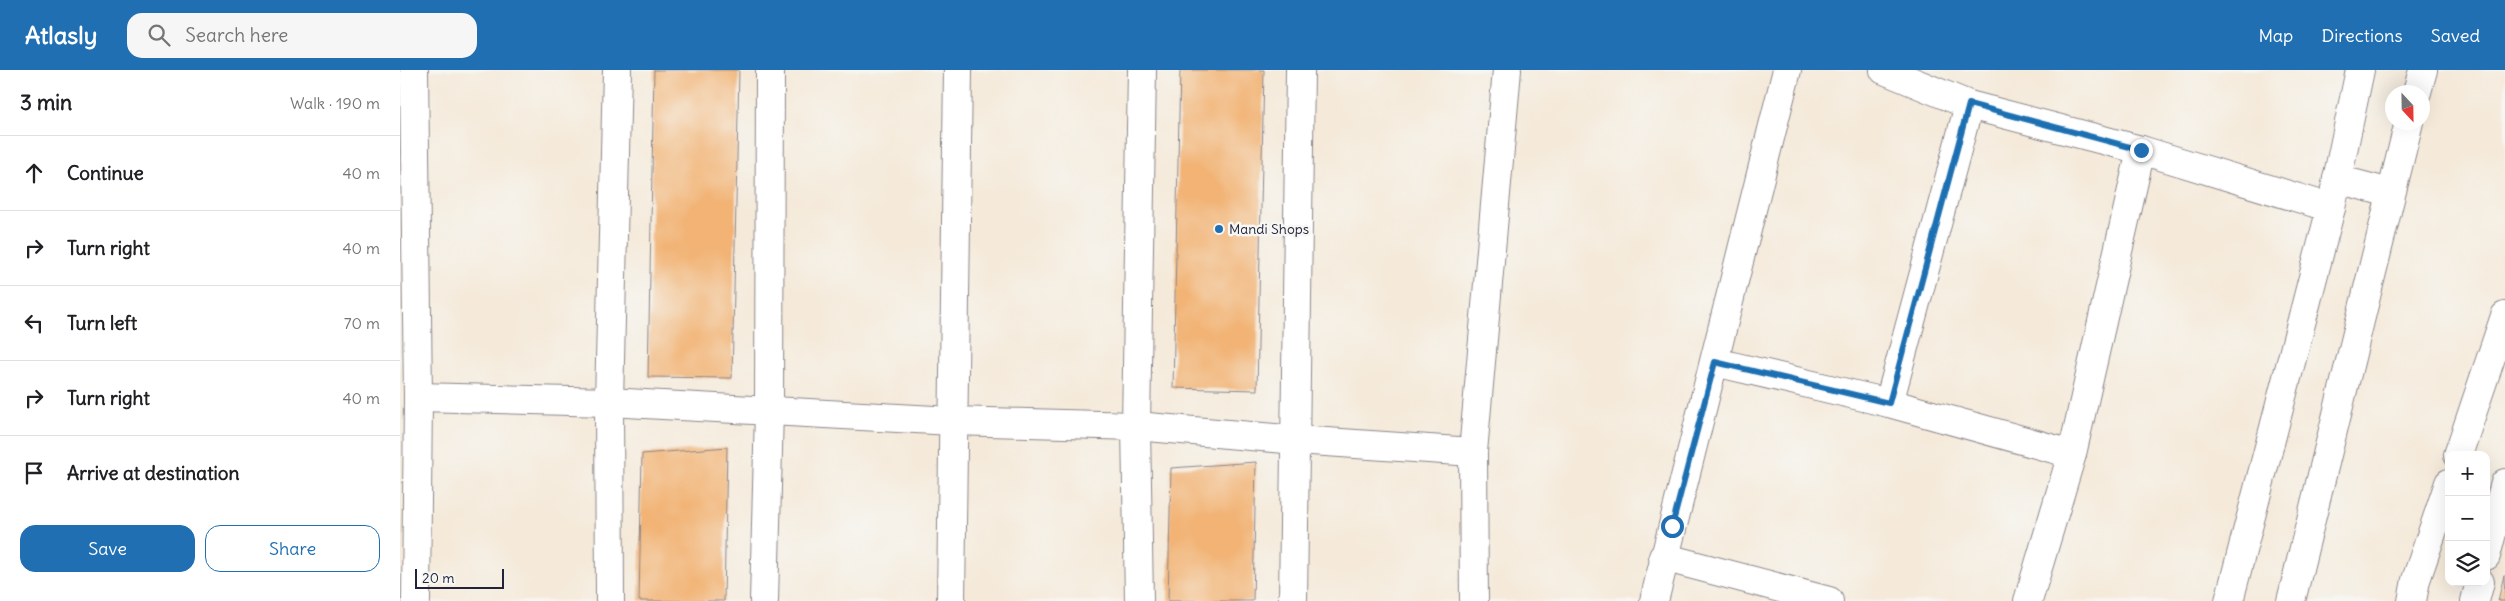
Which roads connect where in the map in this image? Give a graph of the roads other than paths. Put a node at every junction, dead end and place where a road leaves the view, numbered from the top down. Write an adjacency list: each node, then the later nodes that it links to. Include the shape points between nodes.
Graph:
1 (414, 70): 21 (street)
2 (617, 70): 22 (street)
3 (770, 70): 24 (street)
4 (958, 70): 25 (street)
5 (1142, 70): 26 (street)
6 (1300, 70): 27 (street)
7 (1507, 70): 29 (street)
8 (1786, 70): 20 (street)
9 (1884, 70): 13 (street)
10 (2360, 70): 16 (street)
11 (2422, 70): 12 (street)
12 (2419, 85)
13 (1969, 104): 15 (street); 23 (street)
14 (2407, 130): 17 (street)
15 (2141, 150): 18 (street); 30 (street)
16 (2337, 179): 17 (street); 18 (street)
17 (2390, 193): 47 (street)
18 (2330, 208): 46 (street)
19 (2505, 316): 28 (street)
20 (1715, 362): 23 (street); 34 (street)
21 (418, 397): 22 (street); 36 (street)
22 (608, 402): 24 (street); 37 (street)
23 (1889, 403): 30 (street)
24 (769, 411): 25 (street); 38 (street)
25 (952, 421): 26 (street); 39 (street)
26 (1136, 426): 27 (street); 40 (street)
27 (1296, 440): 29 (street); 41 (street)
28 (2459, 451)
29 (1473, 452): 42 (street)
30 (2072, 454): 45 (street)
31 (2505, 483): 33 (street)
32 (2445, 495): 48 (street)
33 (2490, 541)
34 (1663, 557): 43 (street); 44 (street)
35 (2479, 586): 49 (street)
36 (416, 601)
37 (610, 601)
38 (764, 601)
39 (951, 601)
40 (1139, 601)
41 (1293, 601)
42 (1474, 601)
43 (1654, 601)
44 (1828, 601)
45 (2028, 601)
46 (2229, 601)
47 (2291, 601)
48 (2412, 601)
49 (2475, 601)

